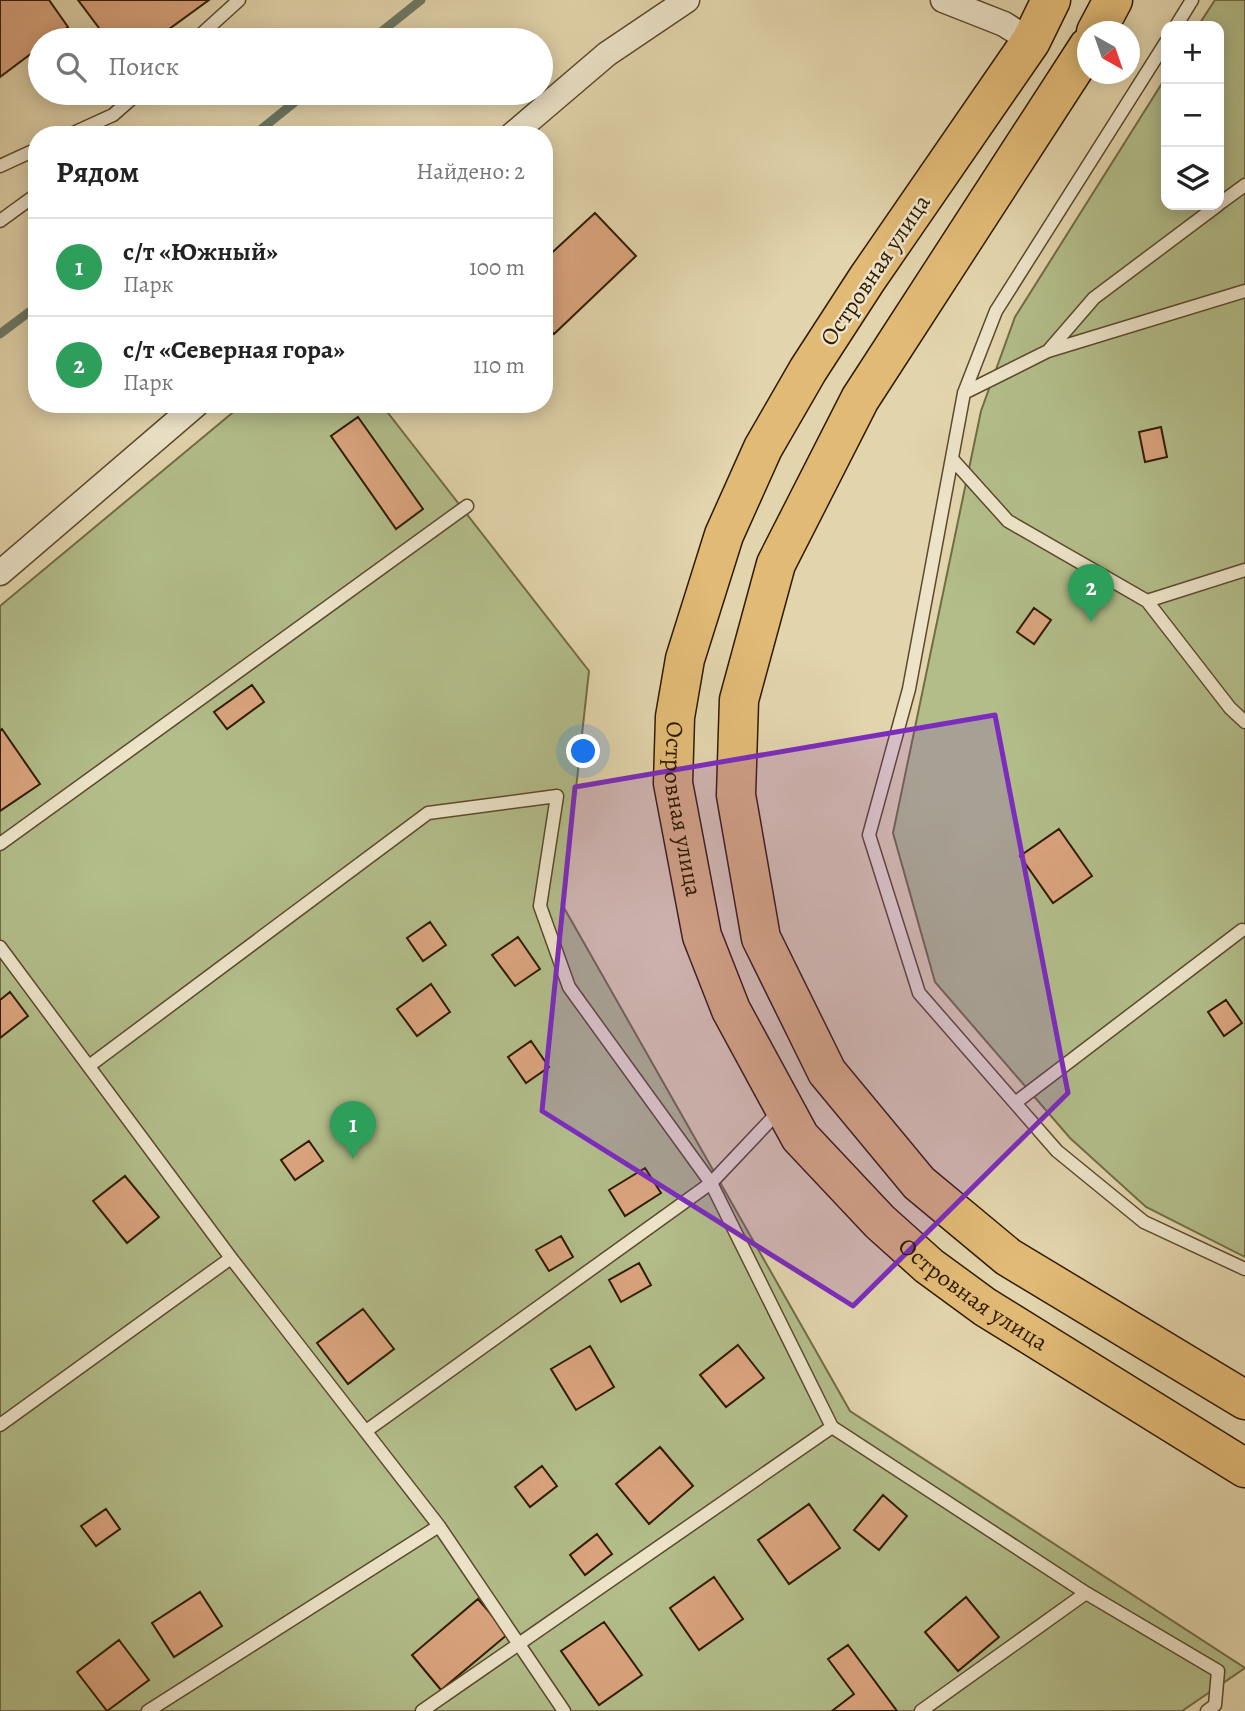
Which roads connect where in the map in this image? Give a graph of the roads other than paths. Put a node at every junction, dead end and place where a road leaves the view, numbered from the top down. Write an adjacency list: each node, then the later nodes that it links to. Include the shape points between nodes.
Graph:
1 (239, 0): 9 (lane)
2 (687, 0): 13 (street, via 607,54)
3 (943, 0): 10 (street, via 1004,24)
4 (1051, 0): 10 (main road, Островная улица)
5 (1113, 0): 7 (main road)
6 (1192, 0): 8 (lane)
7 (1102, 21)
8 (1179, 21)
9 (208, 28)
10 (1031, 41): 42 (main road, Островная улица, via 867,279 763,448 724,535 685,659 675,717 673,783 702,936 731,1010)
11 (1161, 50): 29 (lane, via 996,311)
12 (1077, 63): 46 (main road, Островная улица, via 860,399 776,564 739,701 736,795 761,938 827,1072 911,1173 1008,1257)
13 (553, 100)
14 (124, 105): 16 (lane)
15 (547, 105): 19 (street)
16 (113, 115): 17 (lane); 18 (lane)
17 (89, 126)
18 (105, 126)
19 (523, 126)
20 (28, 153): 21 (lane)
21 (0, 166)
22 (1245, 185): 24 (lane)
23 (28, 201): 26 (lane)
24 (1224, 201)
25 (1211, 210): 28 (lane, via 1094,298)
26 (0, 221)
27 (1245, 291): 28 (lane)
28 (1048, 351): 29 (lane)
29 (964, 393): 31 (lane)
30 (187, 413): 34 (street)
31 (954, 461): 35 (lane, via 1008,521); 41 (lane, via 909,689 869,835 919,993)
32 (467, 506): 37 (lane)
33 (1245, 570): 35 (lane)
34 (0, 573)
35 (1147, 601): 36 (lane)
36 (1245, 722)
37 (0, 844)
38 (1242, 930): 41 (lane)
39 (0, 947): 40 (lane)
40 (89, 1066): 43 (lane, via 428,813 557,796 540,906 569,987); 44 (lane)
41 (1015, 1103): 45 (lane, via 1057,1151 1144,1222)
42 (784, 1106): 43 (lane); 50 (main road, Островная улица, via 800,1137 880,1222 929,1265 985,1307)
43 (711, 1183): 48 (lane); 49 (lane)
44 (232, 1258): 47 (lane); 49 (lane)
45 (1245, 1269)
46 (1245, 1400)
47 (0, 1425)
48 (832, 1427): 52 (lane); 53 (lane)
49 (366, 1431): 51 (lane)
50 (1245, 1468)
51 (439, 1526): 53 (lane); 54 (lane)
52 (1086, 1593): 57 (lane); 58 (lane, via 1218,1671 1214,1705)
53 (519, 1644): 55 (lane); 56 (lane)
54 (148, 1711)
55 (422, 1711)
56 (564, 1711)
57 (921, 1711)
58 (1206, 1711)

